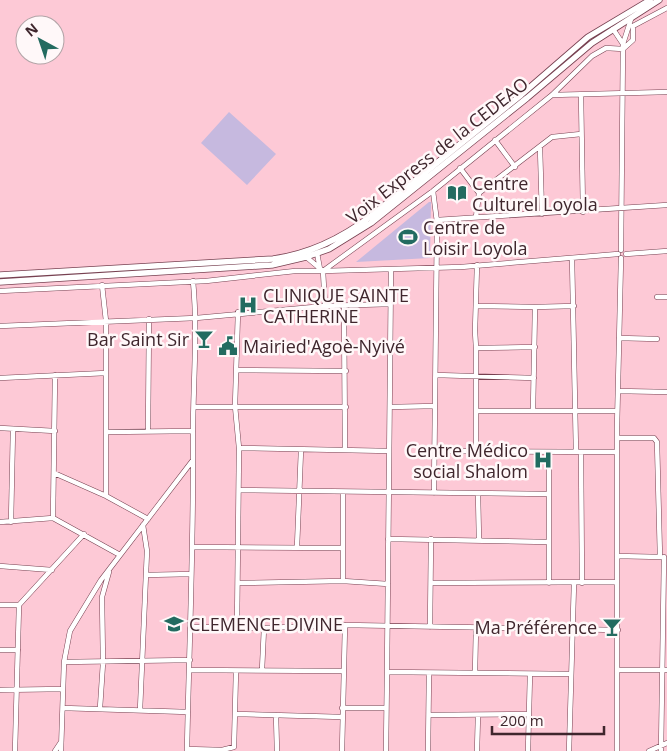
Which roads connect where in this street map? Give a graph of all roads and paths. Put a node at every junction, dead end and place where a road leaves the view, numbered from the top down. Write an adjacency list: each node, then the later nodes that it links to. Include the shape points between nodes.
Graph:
1 (650, 0): 5 (main road)
2 (659, 0): 4 (main road, Voix Express de la CEDEAO)
3 (667, 8): 9 (street, via 633,26 633,40)
4 (631, 18): 5 (main road, Voix Express de la CEDEAO); 9 (street)
5 (622, 21): 6 (main road, Voix Express de la CEDEAO); 7 (main road)
6 (613, 29): 8 (main road, Voix Express de la CEDEAO); 9 (street)
7 (588, 37): 8 (main road); 30 (main road, via 520,96 355,228)
8 (592, 43): 28 (main road, Voix Express de la CEDEAO, via 372,223)
9 (623, 47): 11 (street); 12 (street, via 599,51)
10 (667, 92): 11 (street)
11 (624, 94): 13 (street); 22 (street)
12 (552, 95): 13 (street); 15 (street)
13 (581, 95): 14 (street)
14 (581, 134): 16 (street, via 552,137); 23 (street)
15 (495, 140): 17 (street); 18 (street)
16 (540, 148): 17 (street); 24 (street)
17 (515, 167): 20 (street)
18 (460, 168): 19 (street); 20 (street)
19 (433, 191): 26 (street); 35 (street)
20 (480, 193): 25 (street)
21 (667, 205): 22 (street)
22 (621, 208): 23 (street); 29 (street)
23 (582, 212): 24 (street)
24 (542, 214): 25 (street)
25 (476, 217): 26 (street)
26 (437, 220): 33 (street)
27 (667, 251): 29 (street)
28 (317, 254): 30 (main road, Voix Express de la CEDEAO); 35 (street)
29 (620, 254): 31 (street); 55 (street)
30 (305, 255): 34 (main road); 35 (street)
31 (572, 258): 32 (street); 48 (street)
32 (477, 266): 33 (street); 47 (street)
33 (436, 268): 36 (street); 63 (street)
34 (155, 270): 37 (main road); 38 (main road)
35 (322, 270): 36 (street); 39 (street); 46 (street)
36 (391, 270): 44 (street)
37 (0, 275)
38 (0, 282)
39 (193, 282): 40 (street); 51 (street)
40 (102, 285): 41 (street); 53 (street)
41 (0, 291)
42 (667, 297): 43 (street)
43 (657, 298)
44 (390, 304): 45 (street); 73 (street)
45 (344, 305): 46 (street); 60 (street)
46 (324, 306): 50 (street)
47 (476, 306): 49 (street); 58 (street)
48 (574, 306): 49 (street); 77 (street)
49 (535, 307): 57 (street)
50 (238, 312): 51 (street); 59 (street)
51 (196, 318): 52 (street); 71 (street)
52 (148, 319): 53 (street); 81 (street)
53 (106, 320): 54 (street); 61 (street)
54 (0, 326)
55 (619, 338): 56 (street); 67 (street)
56 (657, 339)
57 (535, 347): 58 (street); 66 (street)
58 (476, 348): 64 (street)
59 (237, 370): 60 (street); 69 (street)
60 (346, 372): 72 (street)
61 (106, 373): 62 (street); 83 (street)
62 (55, 375): 65 (street); 80 (street)
63 (436, 375): 64 (street); 70 (street)
64 (477, 376): 66 (street); 75 (street)
65 (0, 378)
66 (534, 378): 74 (street)
67 (618, 391): 68 (street); 76 (street)
68 (667, 392)
69 (235, 406): 71 (street); 72 (street); 85 (street)
70 (435, 406): 73 (street); 89 (street)
71 (194, 407): 82 (street)
72 (346, 407): 87 (street)
73 (390, 407): 88 (street)
74 (533, 410): 75 (street); 77 (street)
75 (476, 411): 90 (street)
76 (617, 411): 77 (street); 84 (street)
77 (574, 412): 92 (street)
78 (0, 428): 79 (street)
79 (13, 428): 80 (street); 107 (street)
80 (55, 430): 95 (street)
81 (148, 431): 82 (street); 83 (street)
82 (193, 431): 94 (street)
83 (106, 432): 103 (street)
84 (617, 438): 93 (street); 120 (street, via 652,438 657,442)
85 (239, 448): 86 (street); 96 (street)
86 (301, 450): 87 (street); 97 (street)
87 (345, 450): 88 (street)
88 (389, 451): 99 (street)
89 (434, 451): 90 (street); 100 (street)
90 (476, 451): 91 (street)
91 (549, 452): 92 (street); 102 (street)
92 (579, 452): 93 (street); 132 (street)
93 (617, 452): 119 (street)
94 (194, 459): 105 (street); 114 (street)
95 (54, 473): 103 (street); 104 (street)
96 (239, 490): 97 (street); 115 (street)
97 (300, 492): 98 (street); 116 (street)
98 (344, 492): 99 (street); 117 (street)
99 (389, 493): 100 (street); 110 (street)
100 (434, 493): 101 (street)
101 (478, 494): 102 (street); 112 (street)
102 (548, 494): 113 (street)
103 (106, 496): 105 (street)
104 (53, 518): 107 (street); 109 (street)
105 (148, 519): 108 (street)
106 (0, 522): 107 (street)
107 (11, 522)
108 (143, 526): 118 (street); 125 (street)
109 (84, 534): 118 (street); 123 (street)
110 (388, 539): 111 (street); 133 (street)
111 (431, 539): 112 (street); 129 (street)
112 (479, 540): 113 (street)
113 (548, 542): 130 (street)
114 (194, 547): 115 (street); 124 (street)
115 (238, 547): 116 (street); 126 (street)
116 (297, 547): 117 (street)
117 (343, 548): 127 (street)
118 (120, 555): 122 (street)
119 (617, 556): 120 (street); 128 (street)
120 (664, 557): 156 (street)
121 (0, 566): 123 (street)
122 (110, 568): 134 (street); 135 (street)
123 (52, 570): 137 (street)
124 (192, 574): 125 (street); 141 (street)
125 (146, 575): 150 (street)
126 (238, 582): 127 (street); 143 (street)
127 (343, 582): 133 (street)
128 (617, 582): 132 (street); 146 (street)
129 (430, 583): 130 (street); 140 (street)
130 (549, 583): 131 (street)
131 (574, 583): 132 (street); 145 (street)
132 (582, 583)
133 (388, 584): 139 (street)
134 (96, 587): 135 (street); 151 (street, via 70,631)
135 (103, 592): 152 (street)
136 (0, 605): 137 (street)
137 (19, 605): 148 (street)
138 (345, 625): 139 (street); 144 (street); 158 (street)
139 (386, 625): 140 (street); 159 (street)
140 (430, 626): 142 (street)
141 (192, 627): 143 (street); 149 (street)
142 (476, 627): 145 (street); 161 (street)
143 (237, 628): 144 (street)
144 (264, 628): 154 (street)
145 (573, 629): 146 (street); 163 (street)
146 (618, 630): 155 (street)
147 (0, 650): 148 (street)
148 (18, 650): 166 (street)
149 (190, 660): 150 (street); 153 (street)
150 (143, 661): 152 (street); 172 (street)
151 (64, 662): 152 (street); 164 (street)
152 (103, 663): 169 (street)
153 (190, 670): 157 (street); 173 (street)
154 (262, 670): 157 (street); 158 (street)
155 (618, 670): 156 (street); 194 (street)
156 (665, 670): 167 (street)
157 (236, 671): 174 (street)
158 (343, 671): 170 (street)
159 (387, 672): 160 (street); 171 (street)
160 (429, 673): 161 (street); 177 (street)
161 (475, 673): 162 (street)
162 (530, 674): 163 (street); 175 (street)
163 (571, 674): 193 (street)
164 (63, 689): 166 (street); 168 (street)
165 (0, 690): 166 (street)
166 (17, 691): 184 (street)
167 (665, 706): 182 (street)
168 (63, 708): 169 (street); 180 (street)
169 (100, 708): 172 (street)
170 (342, 708): 171 (street); 179 (street)
171 (385, 708): 189 (street)
172 (140, 710): 173 (street)
173 (188, 712): 183 (street)
174 (236, 714): 176 (street); 183 (street, via 232,748)
175 (528, 714): 178 (street); 192 (street)
176 (276, 715): 179 (street); 187 (street)
177 (428, 715): 178 (street); 190 (street)
178 (478, 715): 191 (street)
179 (342, 716): 188 (street)
180 (61, 742): 185 (street); 186 (street)
181 (667, 743): 182 (street)
182 (661, 748): 195 (street)
183 (187, 750)
184 (15, 751)
185 (55, 751)
186 (61, 751)
187 (277, 751)
188 (342, 751)
189 (386, 751)
190 (428, 751)
191 (477, 751)
192 (528, 751)
193 (570, 751)
194 (617, 751)
195 (649, 751)

